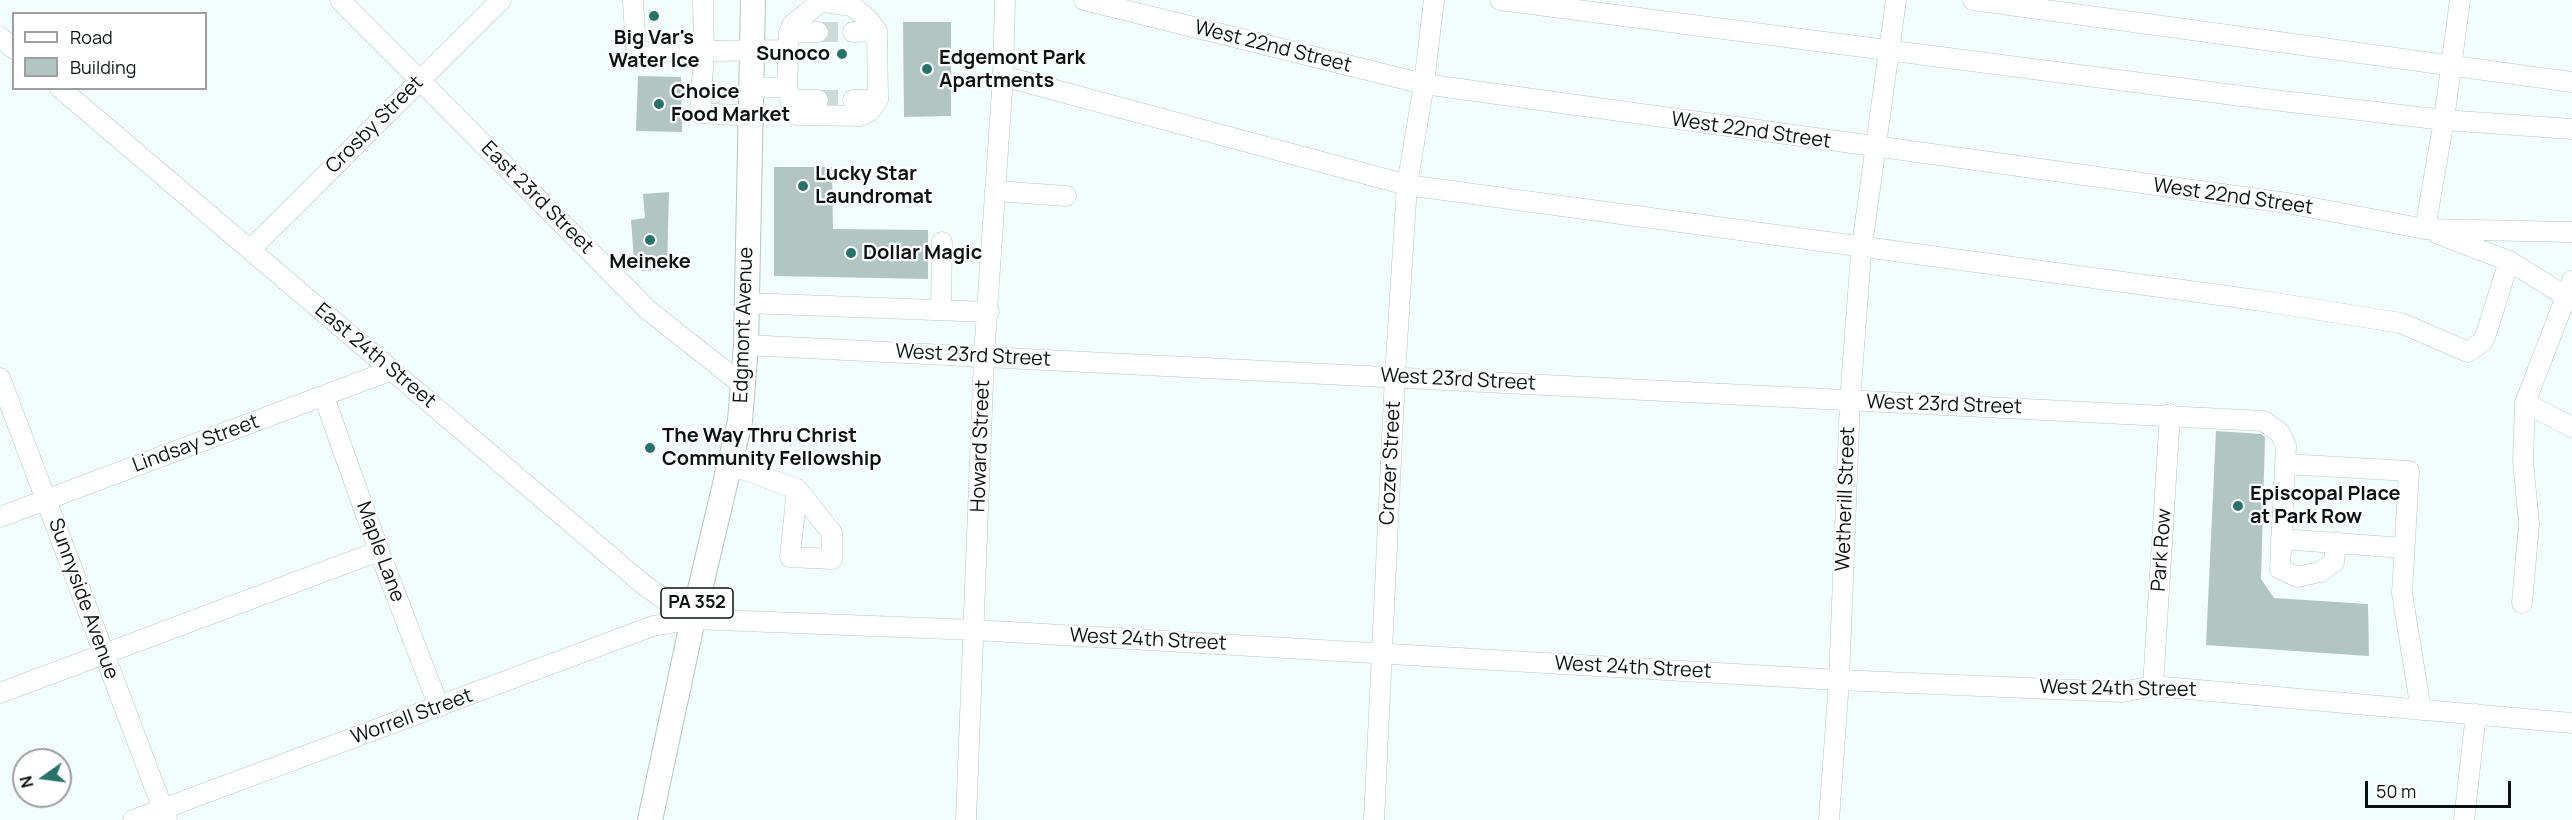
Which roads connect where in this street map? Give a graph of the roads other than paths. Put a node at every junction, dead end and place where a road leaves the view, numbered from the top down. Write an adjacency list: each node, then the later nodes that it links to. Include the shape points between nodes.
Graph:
1 (340, 0): 25 (street, East 23rd Street)
2 (501, 0): 25 (street, Crosby Street)
3 (633, 0): 21 (street, via 636,52)
4 (703, 0): 21 (street)
5 (753, 0): 20 (main road, Edgmont Avenue / PA 352)
6 (1005, 0): 24 (street, Howard Street)
7 (1084, 0): 27 (street, West 22nd Street)
8 (1434, 0): 27 (street, Crozer Street)
9 (1500, 0): 22 (street)
10 (1896, 0): 22 (street, Wetherill Street)
11 (1973, 0): 23 (street)
12 (2460, 0): 23 (street)
13 (823, 1): 14 (street, via 852,6); 18 (street, via 792,25)
14 (877, 31): 16 (street); 33 (street)
15 (818, 32): 18 (street)
16 (853, 32)
17 (0, 37): 19 (street)
18 (789, 41): 20 (street); 30 (street)
19 (12, 47)
20 (752, 51): 21 (street); 28 (main road, Edgmont Avenue / PA 352)
21 (704, 52): 34 (street, via 700,112)
22 (1890, 52): 35 (street); 37 (street, Wetherill Street)
23 (2451, 66): 26 (street); 35 (street)
24 (1003, 76): 38 (street); 39 (street, Howard Street)
25 (420, 80): 45 (street, Crosby Street); 56 (street, East 23rd Street, via 648,310)
26 (2572, 82)
27 (1424, 84): 37 (street, West 22nd Street); 38 (street, Crozer Street)
28 (751, 88): 30 (street); 34 (main road, Edgmont Avenue / PA 352)
29 (62, 90): 45 (street, East 24th Street)
30 (788, 93): 31 (street); 33 (street, via 798,115 860,116)
31 (818, 100)
32 (853, 100): 33 (street)
33 (878, 100)
34 (750, 116): 48 (main road, Edgmont Avenue / PA 352)
35 (2444, 120): 36 (street); 41 (street)
36 (2572, 129)
37 (1875, 148): 41 (street, West 22nd Street, via 2287,203); 44 (street, Wetherill Street)
38 (1407, 185): 44 (street); 54 (street, Crozer Street)
39 (995, 191): 40 (street); 50 (street, Howard Street)
40 (1066, 196)
41 (2425, 229): 42 (street, West 22nd Street); 46 (street, West 22nd Street)
42 (2572, 232)
43 (942, 242): 49 (street)
44 (1862, 247): 46 (street, via 2400,323 2468,352 2486,334); 58 (street, Wetherill Street)
45 (250, 250): 53 (street, East 24th Street)
46 (2509, 261): 47 (street, West 22nd Street)
47 (2571, 293): 59 (street)
48 (746, 303): 49 (street); 51 (main road, Edgmont Avenue / PA 352)
49 (941, 310): 50 (street)
50 (989, 312): 52 (street, Howard Street)
51 (746, 345): 52 (street, West 23rd Street); 56 (main road, Edgmont Avenue / PA 352)
52 (984, 356): 54 (street, West 23rd Street); 73 (street, Howard Street)
53 (392, 370): 57 (street, Lindsay Street); 72 (street, East 24th Street, via 644,585)
54 (1395, 376): 58 (street, West 23rd Street); 75 (street, Crozer Street)
55 (0, 378): 65 (street, Sunnyside Avenue)
56 (744, 386): 63 (main road, Edgmont Avenue / PA 352)
57 (324, 397): 65 (street, Lindsay Street); 70 (street, Maple Lane)
58 (1850, 402): 60 (street, West 23rd Street); 76 (street, Wetherill Street)
59 (2525, 403): 61 (street); 71 (street, via 2523,461 2529,524)
60 (2170, 414): 62 (street, West 23rd Street, via 2264,421 2280,433 2286,446); 77 (street, Park Row)
61 (2572, 427)
62 (2285, 464): 67 (street, West 23rd Street); 69 (street, via 2409,471)
63 (731, 465): 64 (street); 72 (main road, Edgmont Avenue / PA 352)
64 (797, 489)
65 (46, 500): 66 (street, Lindsay Street); 74 (street, Sunnyside Avenue)
66 (0, 517)
67 (2281, 539): 68 (street); 68 (street, West 23rd Street, via 2280,569 2297,577 2320,572 2334,562)
68 (2336, 542): 69 (street)
69 (2404, 548): 80 (street, via 2402,593)
70 (379, 551): 74 (street); 79 (street, Maple Lane)
71 (2522, 603)
72 (693, 620): 73 (street, West 24th Street); 79 (street, Worrell Street, via 653,626); 85 (main road, Edgmont Avenue / PA 352)
73 (975, 630): 75 (street, West 24th Street); 86 (street, Howard Street)
74 (103, 654): 78 (street); 83 (street, Sunnyside Avenue)
75 (1381, 654): 76 (street, West 24th Street); 87 (street, Crozer Street)
76 (1839, 680): 77 (street, West 24th Street, via 2122,692); 88 (street, Wetherill Street)
77 (2153, 686): 80 (street, West 24th Street)
78 (0, 693)
79 (439, 707): 83 (street, Worrell Street)
80 (2421, 710): 81 (street, West 24th Street)
81 (2476, 714): 82 (street, West 24th Street); 89 (street)
82 (2572, 723)
83 (165, 814): 84 (street, Worrell Street)
84 (133, 820)
85 (650, 820)
86 (966, 820)
87 (1374, 820)
88 (1829, 820)
89 (2464, 820)

